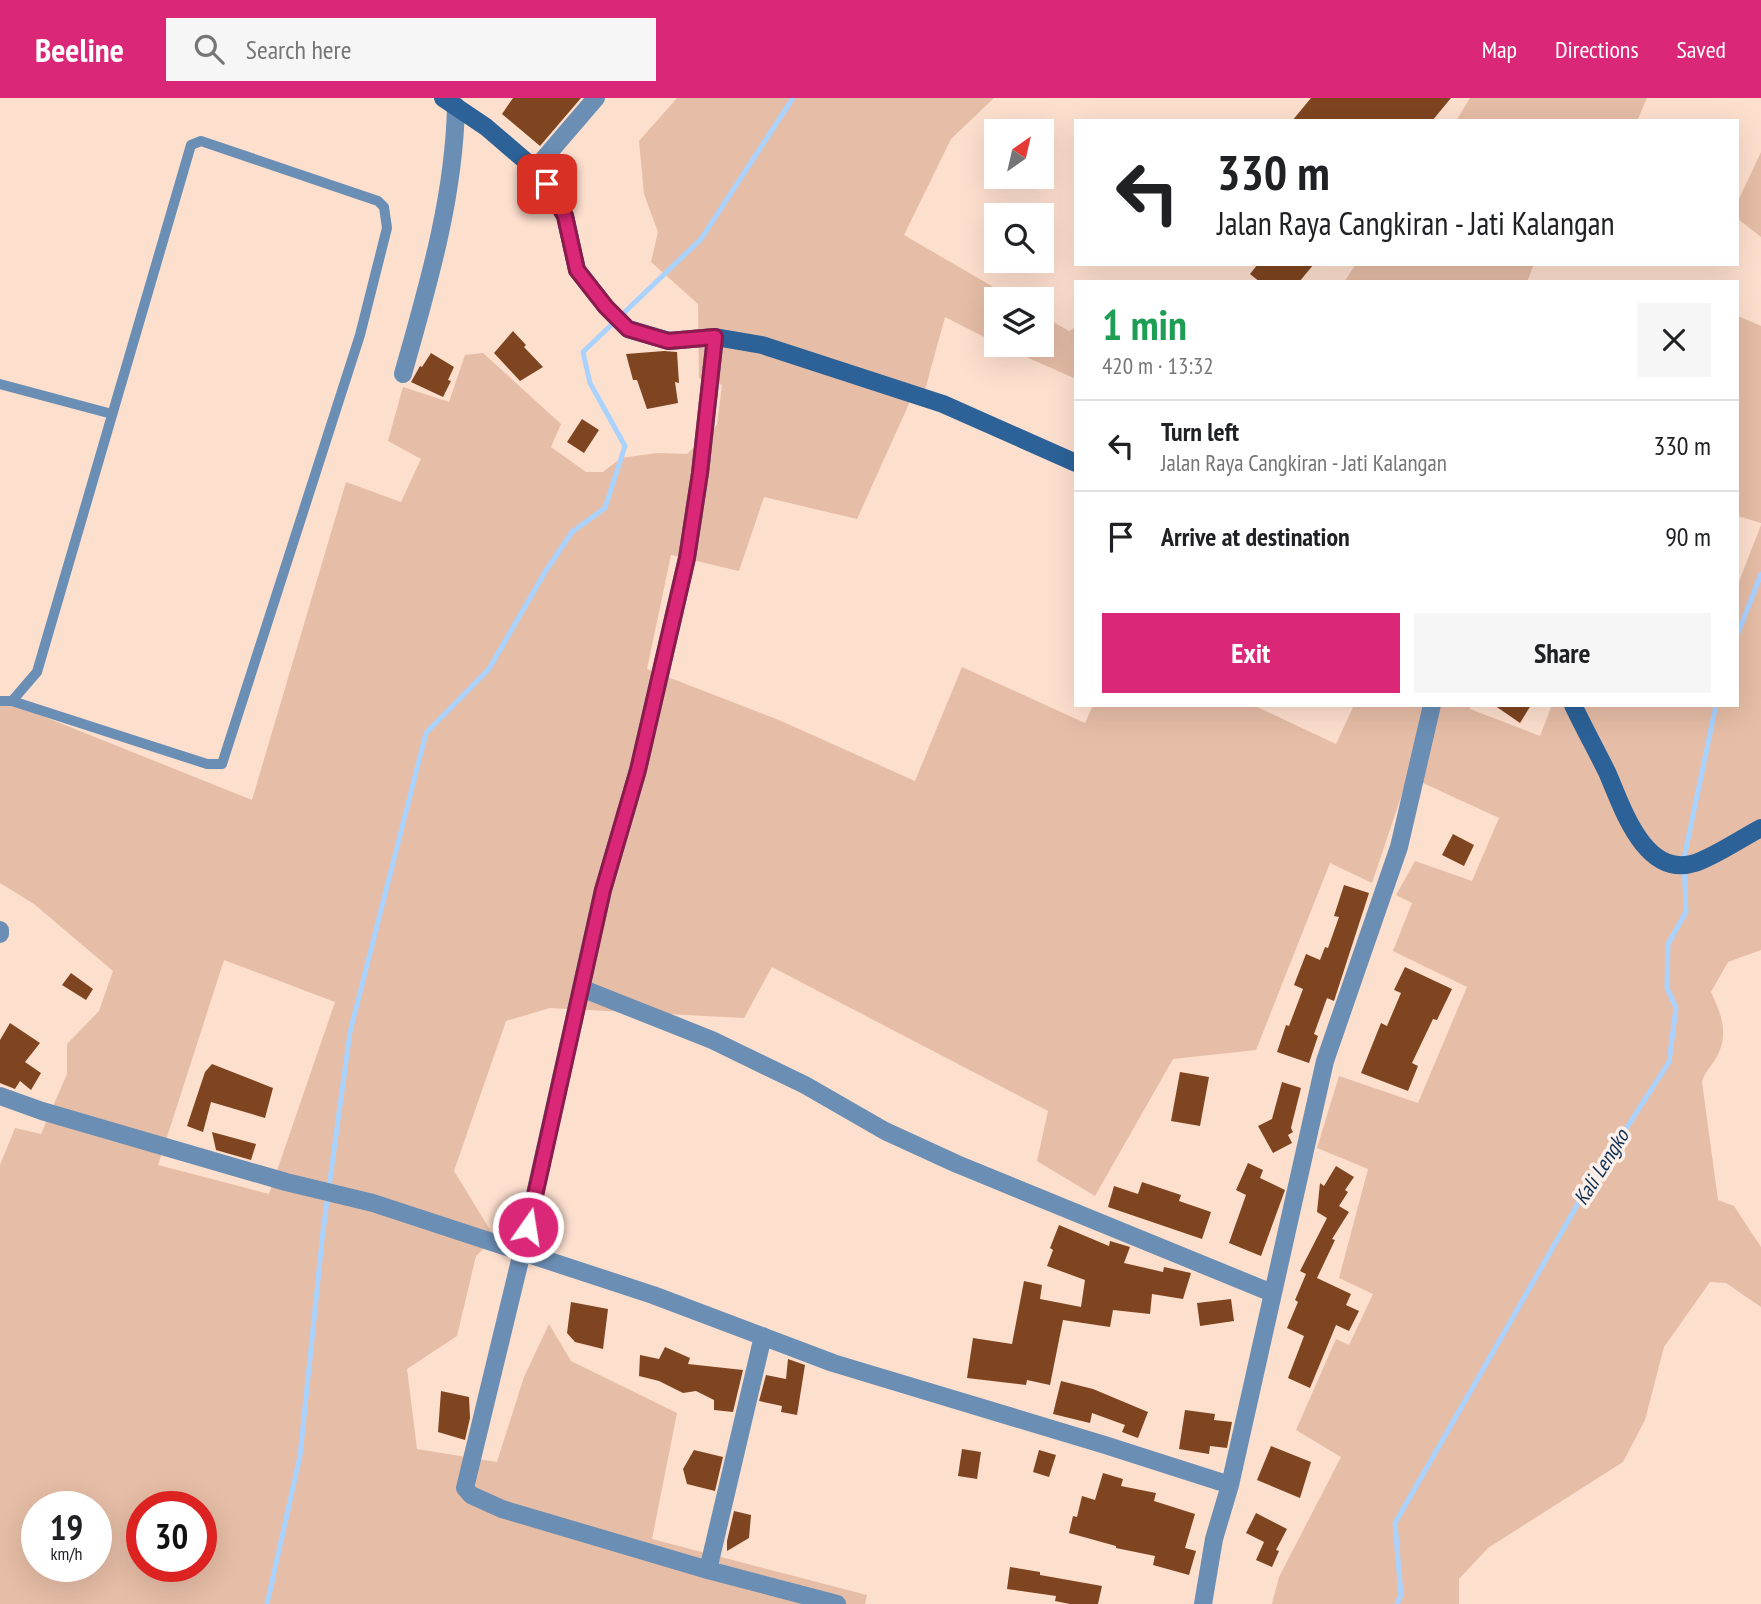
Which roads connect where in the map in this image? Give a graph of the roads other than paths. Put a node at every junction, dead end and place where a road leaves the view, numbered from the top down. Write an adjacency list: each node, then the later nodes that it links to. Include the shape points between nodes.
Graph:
1 (596, 98): 3 (street)
2 (450, 102): 3 (street); 5 (street, via 455,151 447,204)
3 (535, 169): 4 (street, via 565,216 577,270 628,329 668,341)
4 (715, 337): 8 (street, via 762,345 943,404); 14 (street, via 687,558)
5 (403, 374)
6 (0, 384): 7 (lane)
7 (112, 414): 10 (lane, via 37,672); 10 (lane, via 191,145 201,141 378,201 384,207 387,228 360,335 222,764 207,764)
8 (1074, 462)
9 (0, 701): 10 (lane)
10 (12, 701)
11 (1433, 707): 17 (street, via 1399,847 1325,1061)
12 (1574, 707): 13 (street, via 1631,829 1669,864 1694,864)
13 (1761, 828)
14 (582, 988): 16 (street); 17 (street, via 712,1040 957,1164)
15 (0, 1096): 16 (street, via 286,1182 373,1203)
16 (522, 1252): 18 (street); 20 (street, via 465,1488 502,1509)
17 (1272, 1293): 19 (street)
18 (763, 1336): 19 (street, via 833,1363); 20 (street)
19 (1230, 1485): 22 (street, via 1214,1539)
20 (708, 1570): 21 (street)
21 (838, 1604)
22 (1203, 1604)

